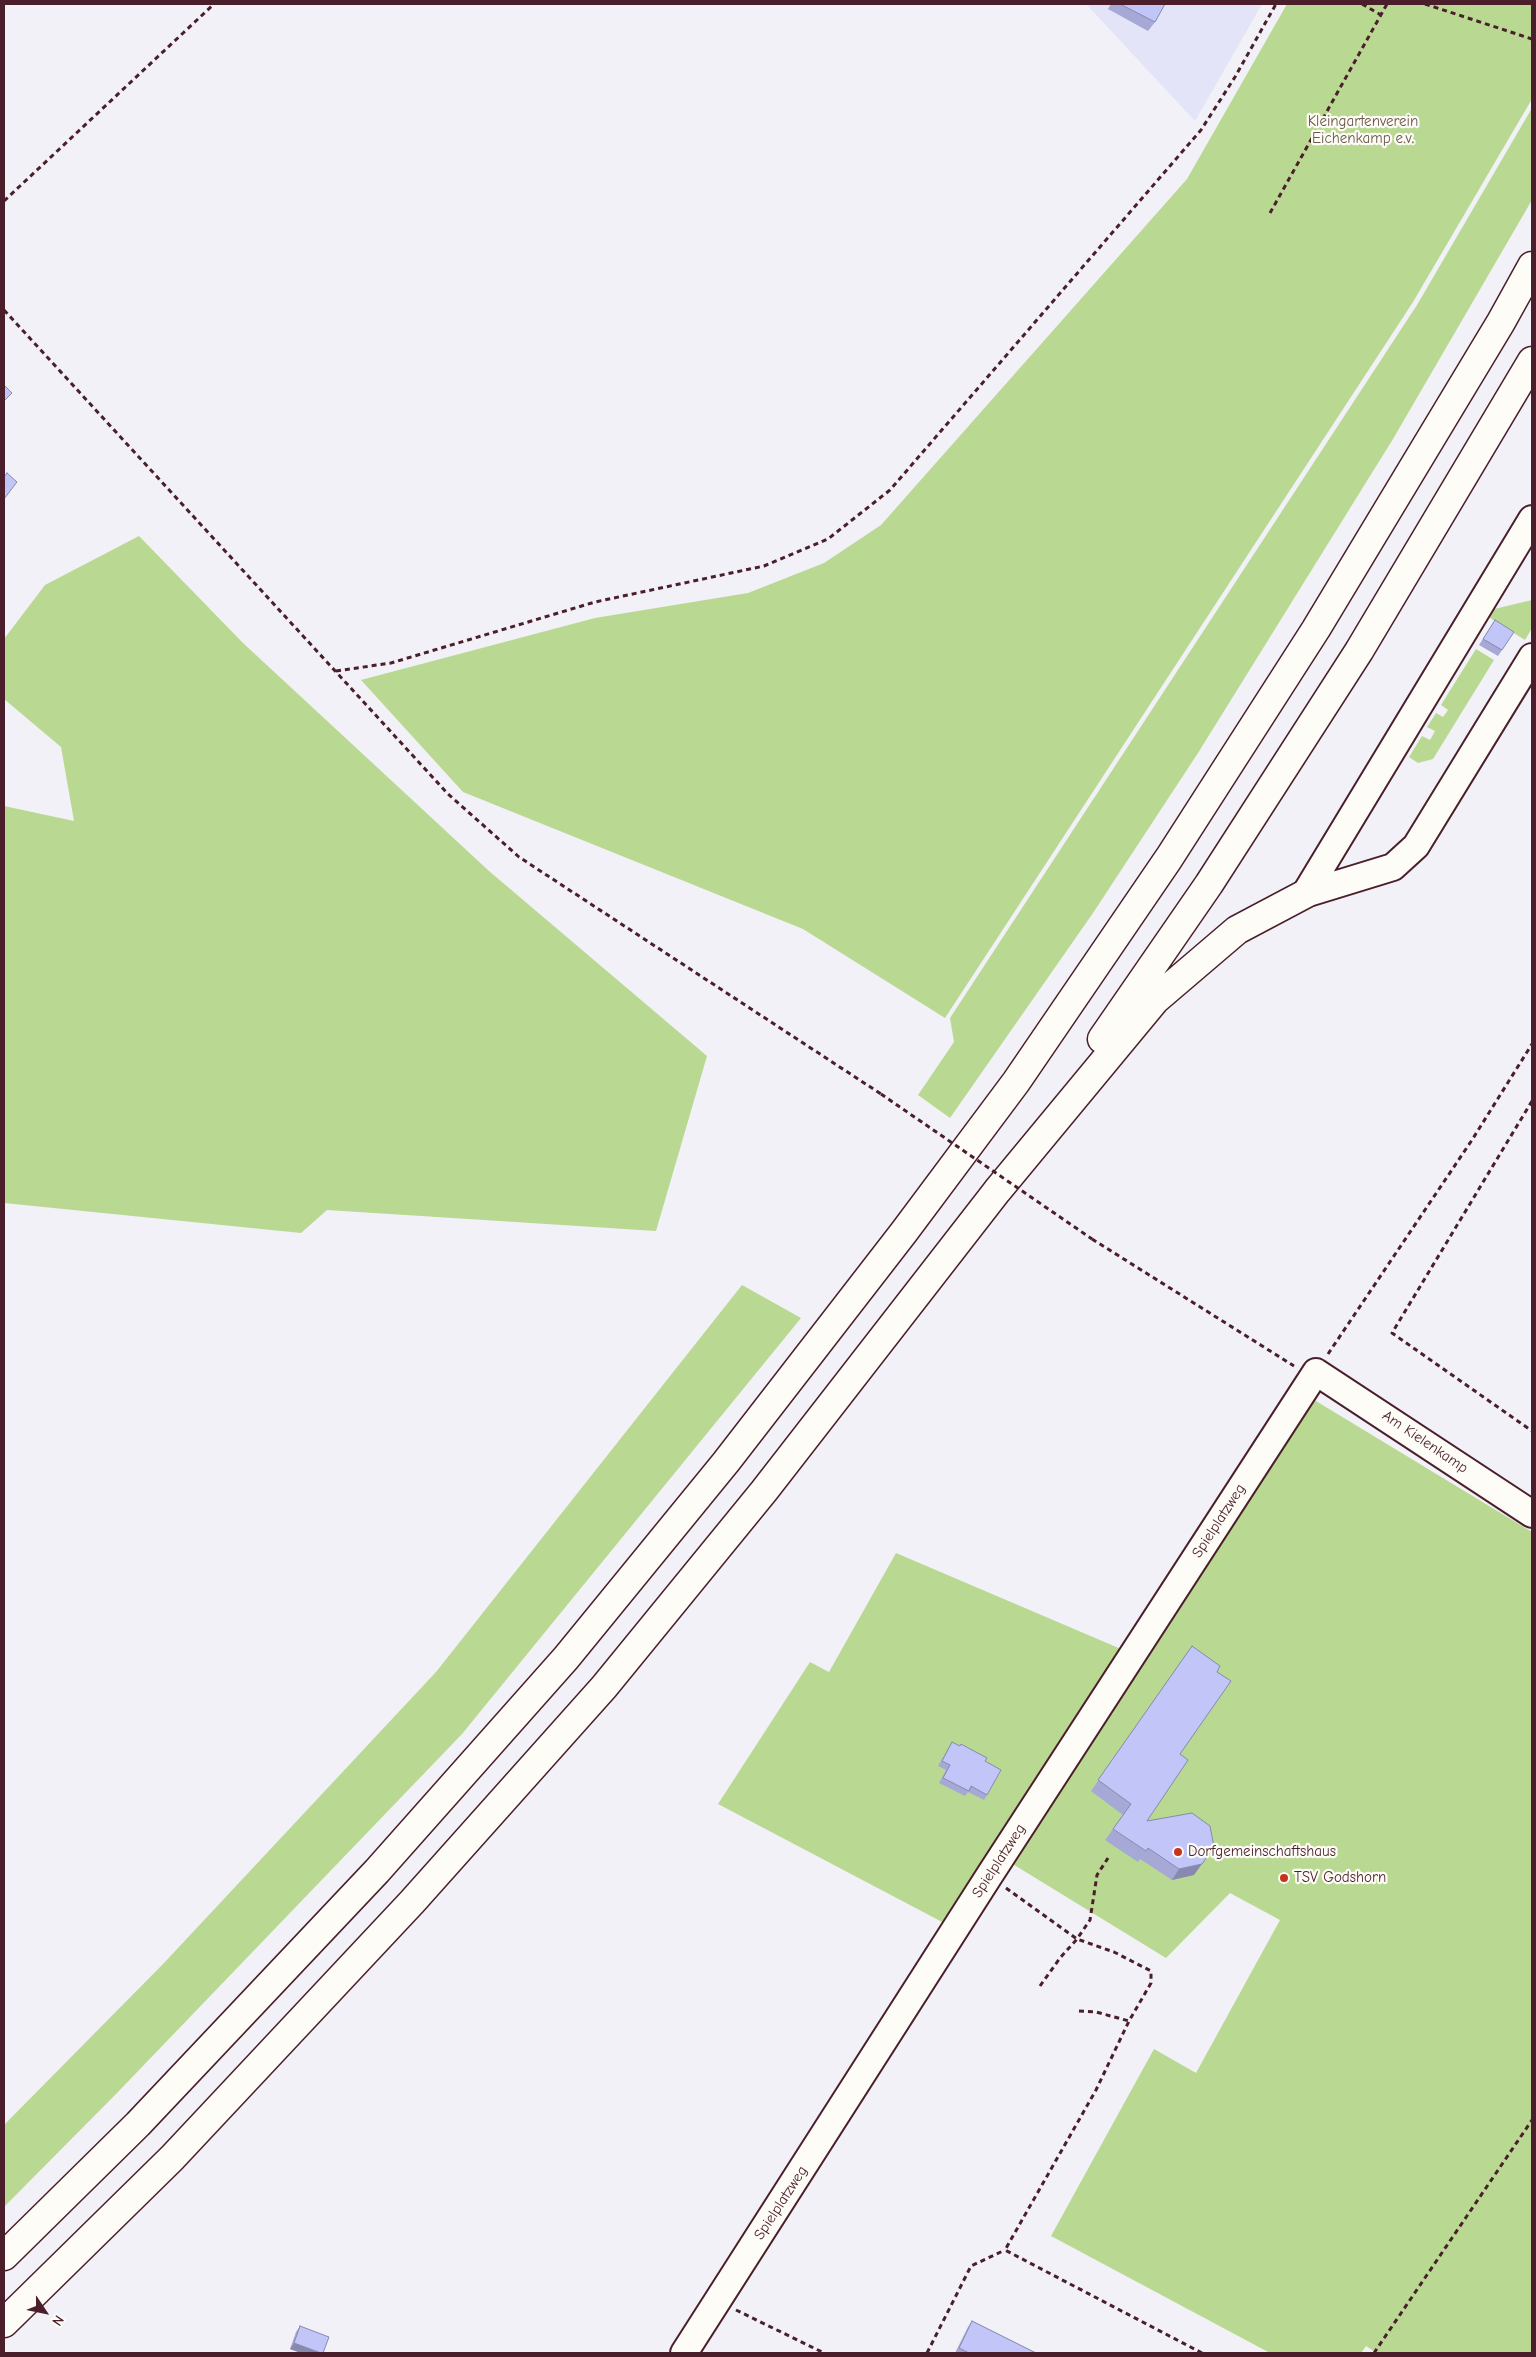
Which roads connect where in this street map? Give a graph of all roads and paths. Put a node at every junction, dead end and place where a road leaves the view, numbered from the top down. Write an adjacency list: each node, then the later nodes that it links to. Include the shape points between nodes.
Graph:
1 (214, 4): 8 (path)
2 (1276, 4): 15 (path, via 1201,130 890,490 828,539 764,566 595,602 391,663)
3 (1362, 4): 6 (path)
4 (1387, 4): 6 (path)
5 (1425, 4): 7 (path)
6 (1381, 15): 9 (path)
7 (1532, 39)
8 (4, 201)
9 (1270, 214)
10 (1532, 266): 31 (highway, via 1316,629 1169,858 1016,1082 904,1232 726,1462 566,1658 370,1878 138,2124)
11 (4, 310): 15 (path)
12 (1532, 361): 19 (highway, via 1358,651 1209,884)
13 (1532, 519): 16 (street)
14 (1532, 657): 16 (street, via 1416,846 1393,866)
15 (336, 671): 20 (path, bridge, via 448,794 519,857 881,1094 1092,1239 1291,1365)
16 (1305, 894): 19 (highway, via 1237,930 1156,1000)
17 (1532, 1044): 20 (path, via 1472,1140)
18 (1532, 1100): 21 (path, via 1392,1333)
19 (997, 1191): 33 (highway, via 764,1491 604,1687 412,1902 179,2150)
20 (1316, 1372): 22 (street, Am Kielenkamp); 24 (street, Spielplatzweg)
21 (1532, 1431)
22 (1532, 1514)
23 (1108, 1858): 25 (path, via 1097,1875 1090,1920)
24 (989, 1876): 25 (path); 32 (street, Spielplatzweg)
25 (1077, 1939): 26 (path); 28 (path, via 1114,1952 1151,1971 1151,1983)
26 (1040, 1986)
27 (1079, 2011): 28 (path)
28 (1129, 2021): 30 (path, via 1096,2090)
29 (1532, 2120): 38 (path)
30 (1005, 2250): 36 (path, via 971,2266); 37 (path)
31 (4, 2256)
32 (718, 2301): 34 (street, Spielplatzweg); 35 (path)
33 (4, 2323)
34 (684, 2353)
35 (824, 2353)
36 (927, 2353)
37 (1202, 2353)
38 (1374, 2353)

